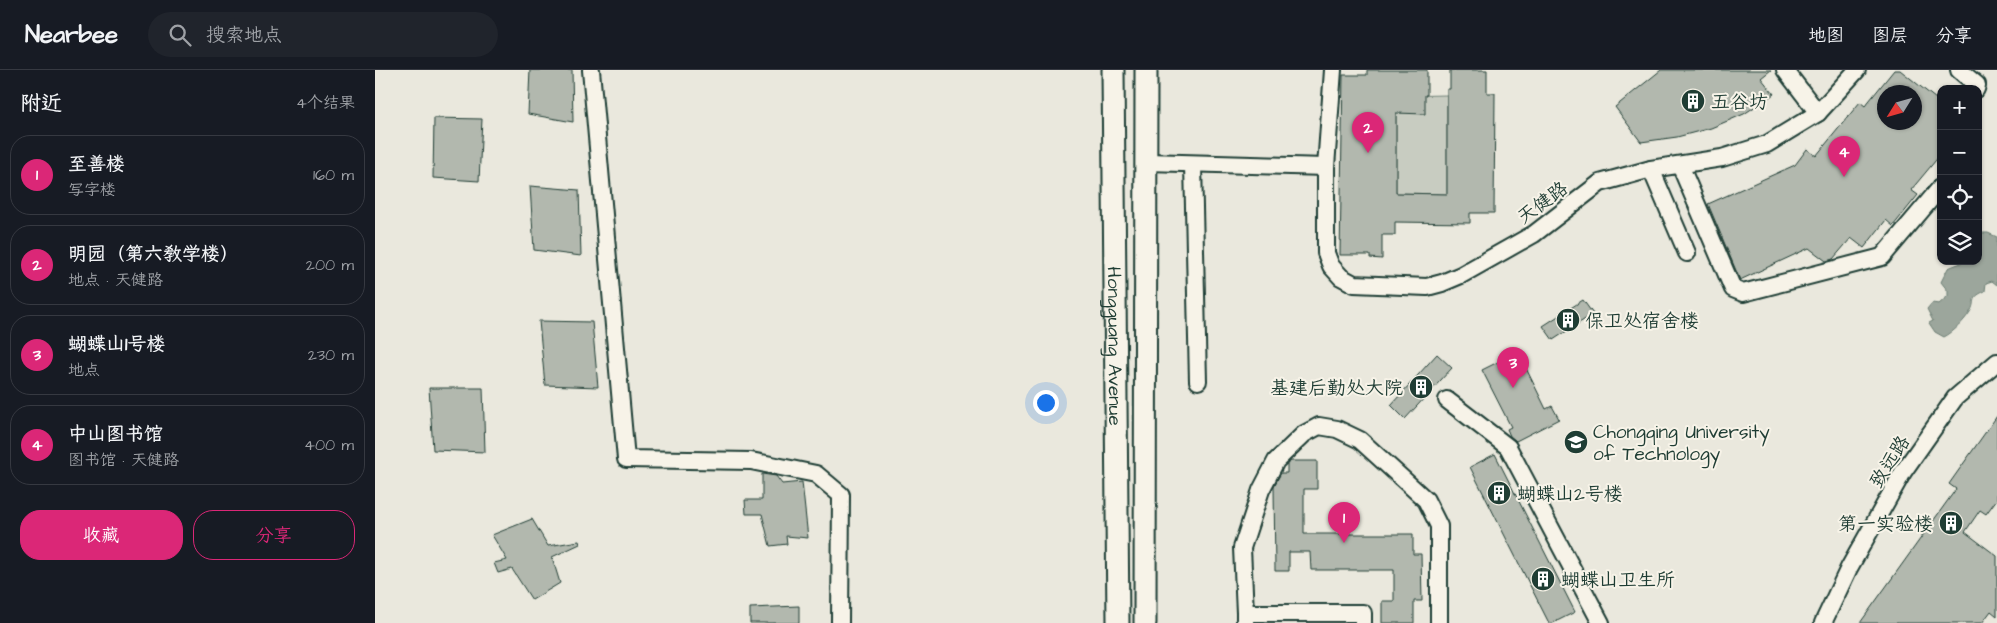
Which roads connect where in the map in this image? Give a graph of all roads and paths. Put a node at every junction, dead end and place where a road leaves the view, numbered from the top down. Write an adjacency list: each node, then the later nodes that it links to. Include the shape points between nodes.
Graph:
1 (591, 70): 21 (street, via 626,459 751,461 816,474 841,495)
2 (1113, 70): 22 (main road, Hongguang Avenue)
3 (1146, 70): 10 (main road, Hongguang Avenue)
4 (1333, 70): 13 (street, 天健路)
5 (1785, 70): 9 (street)
6 (1857, 70): 9 (street, 天健路)
7 (1959, 70): 8 (street)
8 (1977, 85)
9 (1818, 113): 12 (street, 天健路, via 1767,144 1721,158)
10 (1147, 162): 11 (street); 23 (main road, Hongguang Avenue)
11 (1193, 164): 13 (street); 18 (street)
12 (1680, 164): 14 (street, 天健路); 15 (street, via 1733,289 1743,293 1881,257)
13 (1326, 167): 14 (street, 天健路, via 1326,253 1331,266 1354,284 1427,287 1461,275 1534,234 1600,184)
14 (1651, 169): 16 (street)
15 (1937, 192)
16 (1687, 253)
17 (1997, 362): 27 (street, 致远路, via 1955,398 1903,472 1849,568)
18 (1198, 381)
19 (1447, 400): 26 (street, via 1508,448)
20 (1245, 618): 24 (street, via 1363,613); 25 (street, via 1242,548 1261,490 1276,461 1304,434 1319,426 1337,429 1360,440 1426,500 1439,526)
21 (840, 623)
22 (1118, 623)
23 (1145, 623)
24 (1363, 623)
25 (1439, 623)
26 (1601, 623)
27 (1823, 623)

